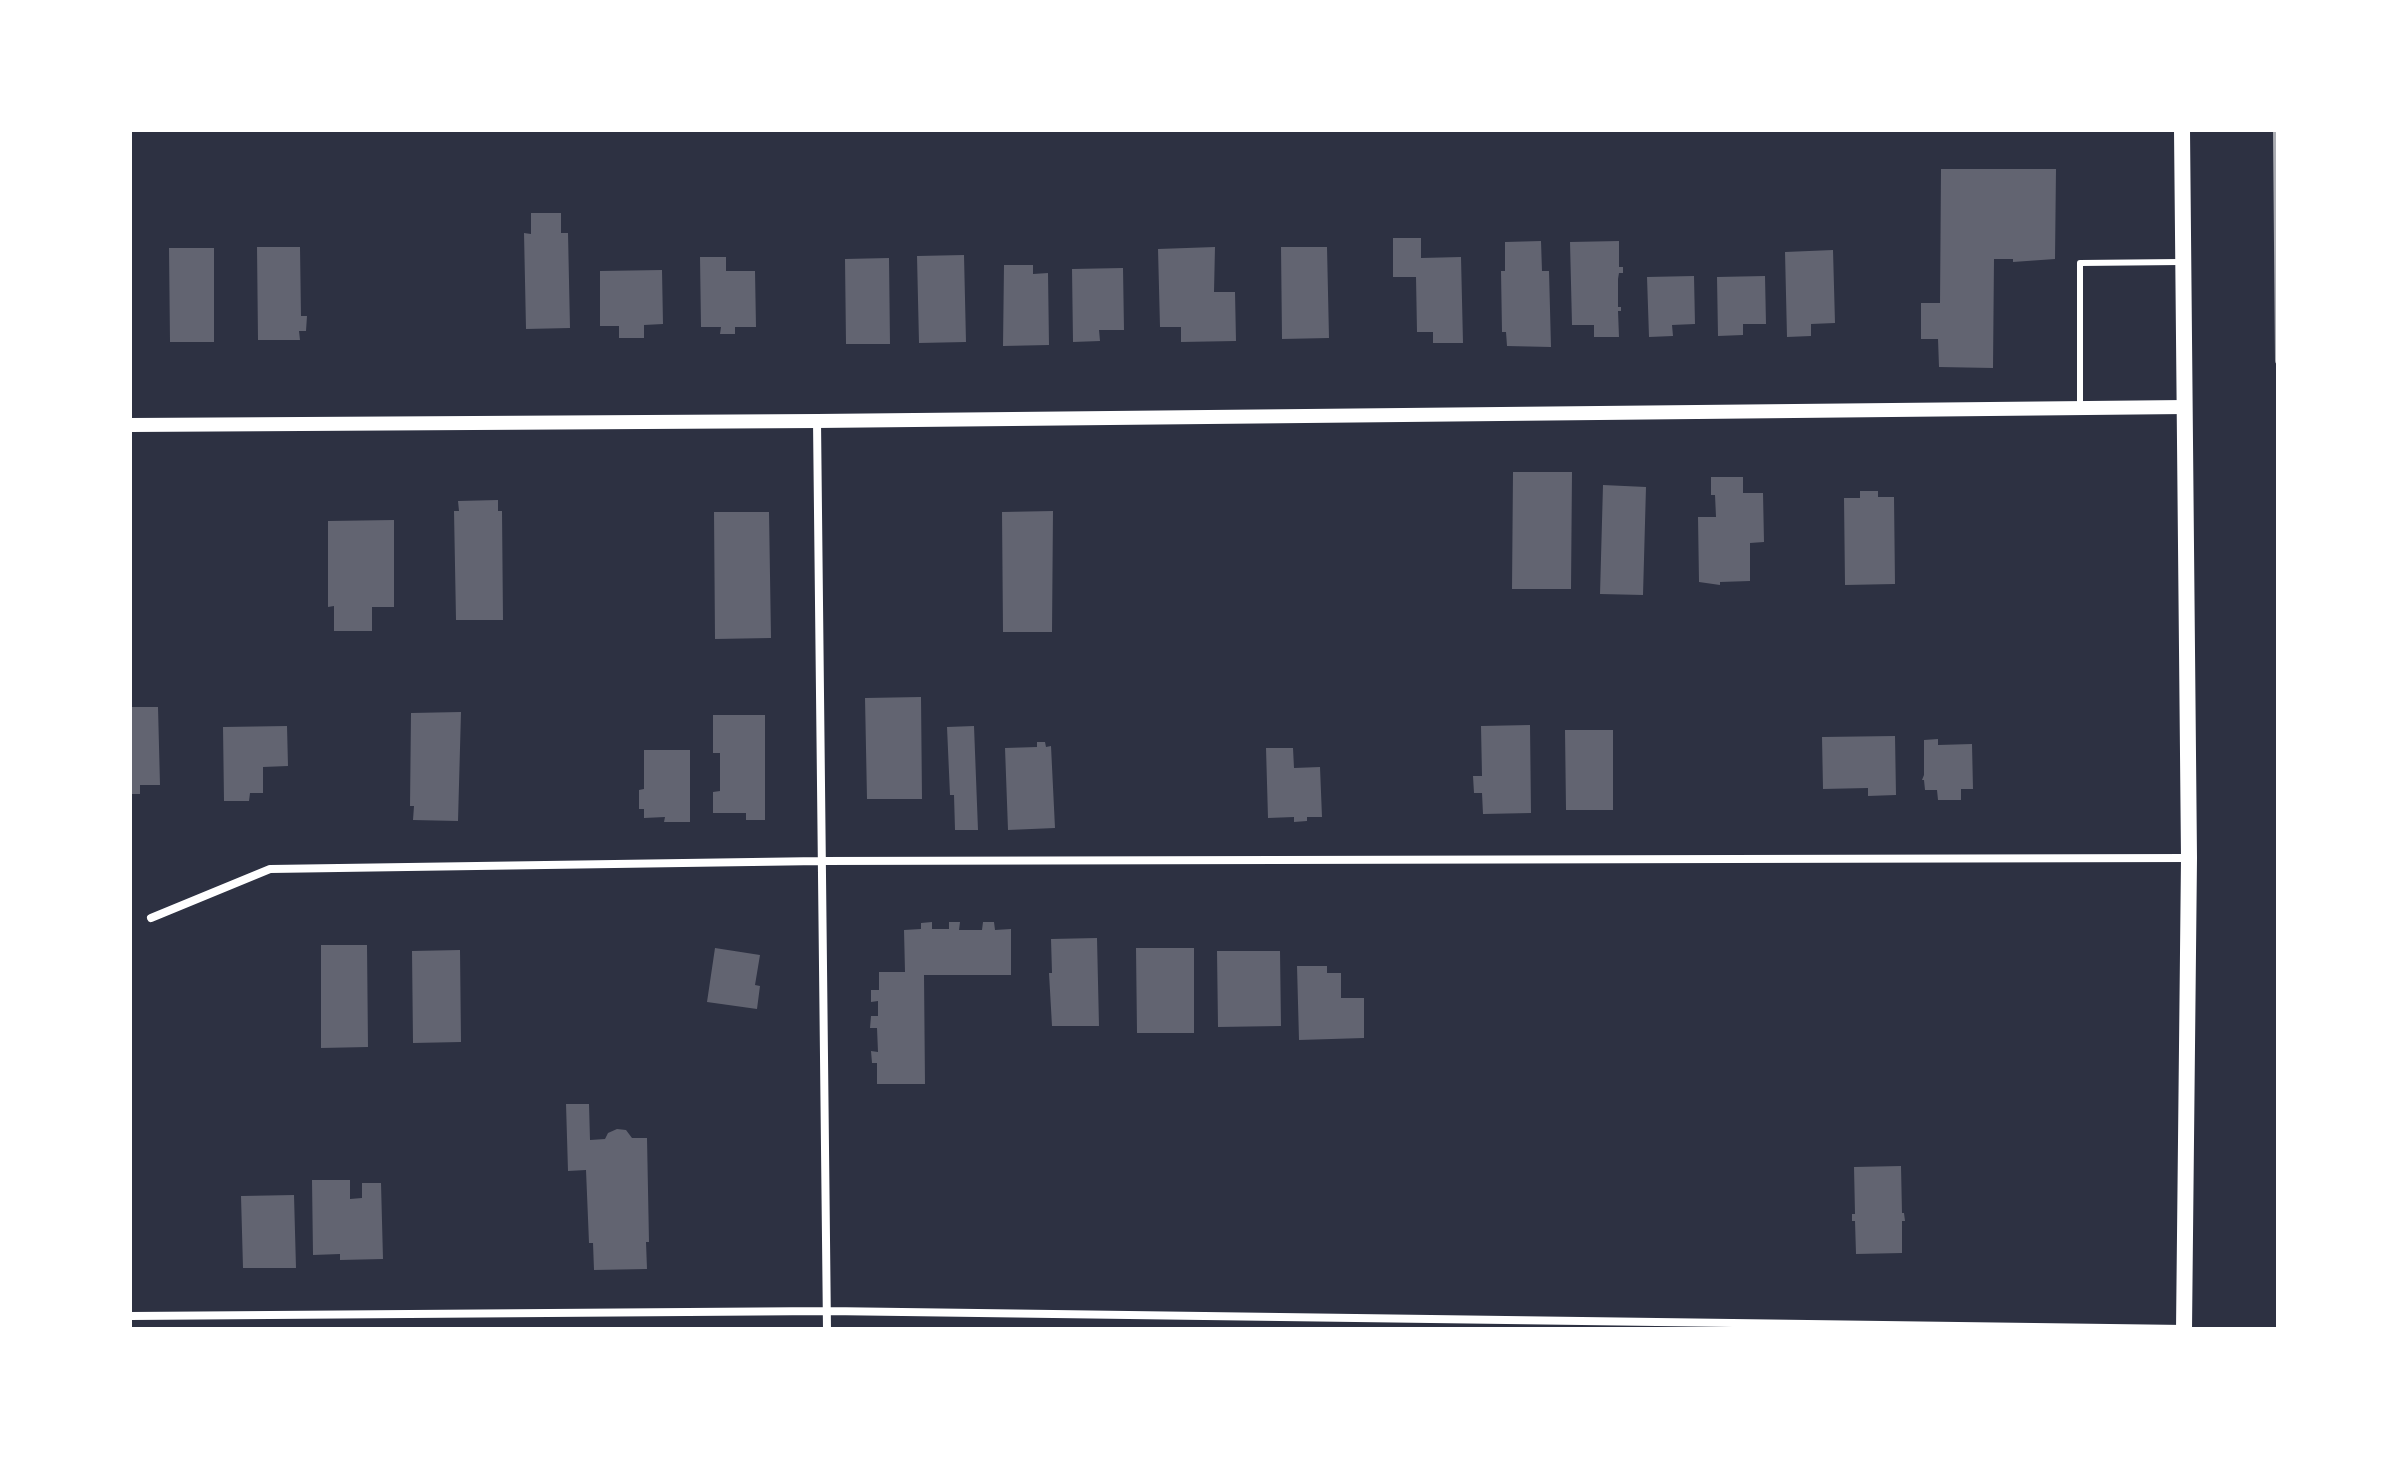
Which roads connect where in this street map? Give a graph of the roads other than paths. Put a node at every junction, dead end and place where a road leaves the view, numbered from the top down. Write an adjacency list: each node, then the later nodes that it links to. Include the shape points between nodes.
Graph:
1 (2182, 130): 2 (main road)
2 (2184, 262): 3 (main road); 4 (lane, via 2080,263)
3 (2185, 407): 4 (street); 7 (main road)
4 (2080, 408): 5 (street)
5 (817, 421): 6 (street); 8 (street)
6 (130, 425)
7 (2189, 858): 8 (street); 15 (main road)
8 (821, 861): 9 (street, via 270,869); 10 (street)
9 (151, 918)
10 (827, 1311): 11 (street); 12 (street); 14 (street)
11 (130, 1316)
12 (1969, 1327): 13 (street)
13 (2036, 1328): 15 (street)
14 (827, 1329)
15 (2185, 1329)

